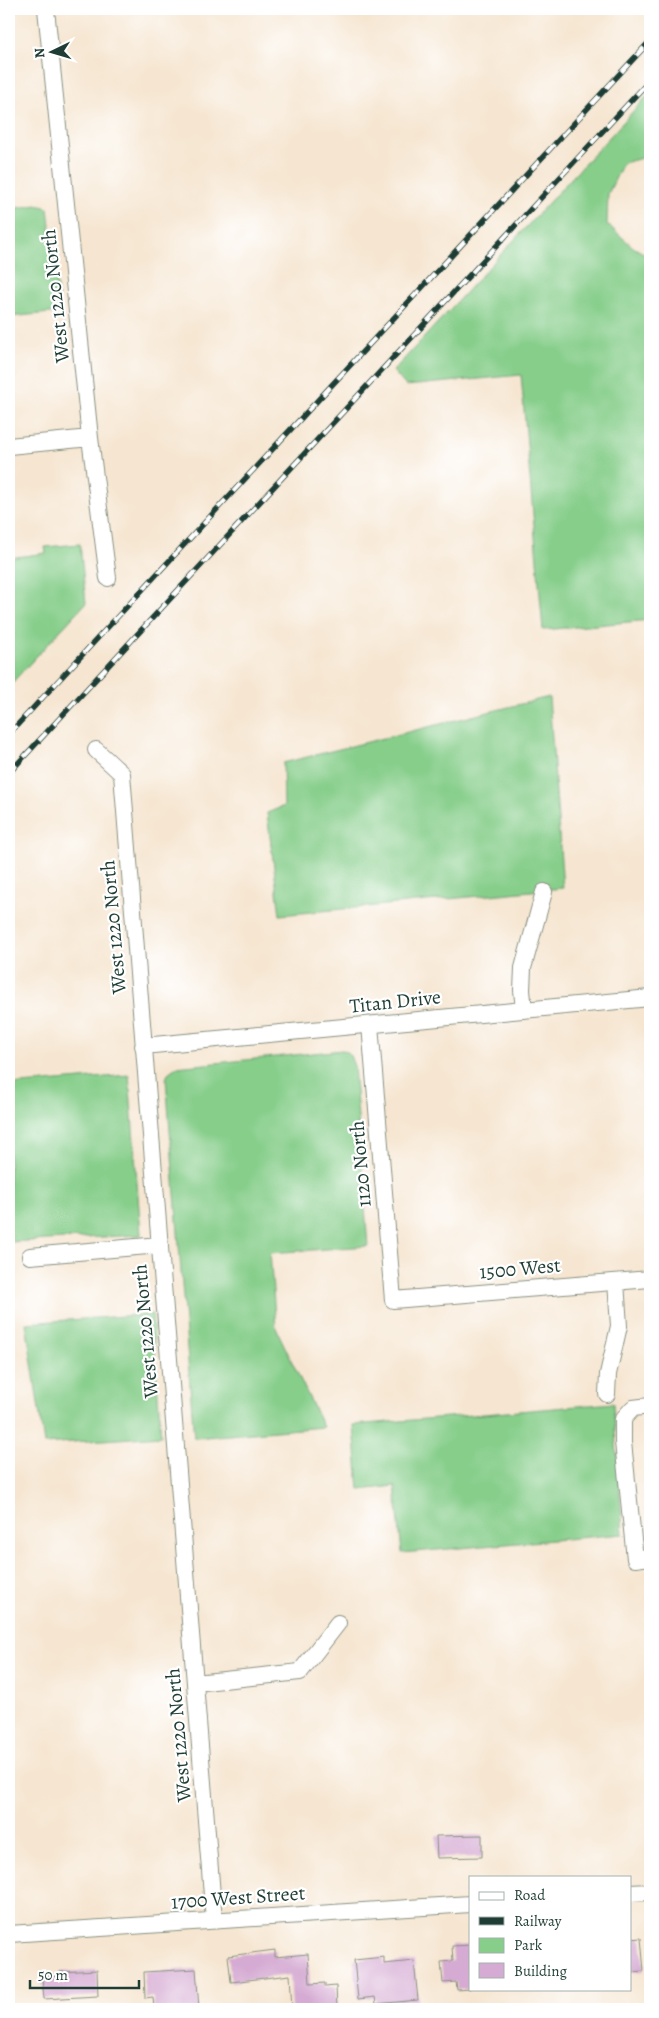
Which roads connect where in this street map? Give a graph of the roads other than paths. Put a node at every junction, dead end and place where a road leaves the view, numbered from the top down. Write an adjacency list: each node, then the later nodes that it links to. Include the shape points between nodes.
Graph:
1 (46, 9): 2 (street, West 1220 North)
2 (90, 438): 3 (street); 4 (street, West 1220 North)
3 (9, 446)
4 (108, 578)
5 (96, 750): 10 (street, West 1220 North, via 122,774)
6 (544, 892): 8 (street, via 523,968)
7 (650, 998): 8 (street, Titan Drive)
8 (524, 1010): 9 (street, Titan Drive)
9 (370, 1025): 10 (street, Titan Drive); 15 (street, 1120 North)
10 (143, 1046): 11 (street, West 1220 North)
11 (160, 1246): 12 (street); 20 (street, West 1220 North)
12 (30, 1256)
13 (650, 1279): 14 (street, 1500 West)
14 (616, 1282): 15 (street, 1500 West); 16 (street, via 619,1326)
15 (393, 1300)
16 (607, 1394)
17 (650, 1406): 18 (street, via 633,1408 623,1419 623,1427 635,1559)
18 (650, 1557)
19 (338, 1623): 20 (street, via 300,1672)
20 (195, 1683): 24 (street, West 1220 North)
21 (650, 1892): 22 (street)
22 (632, 1893)
23 (469, 1904): 24 (street, 1700 West Street)
24 (214, 1920): 25 (street, 1700 West Street)
25 (9, 1934)

